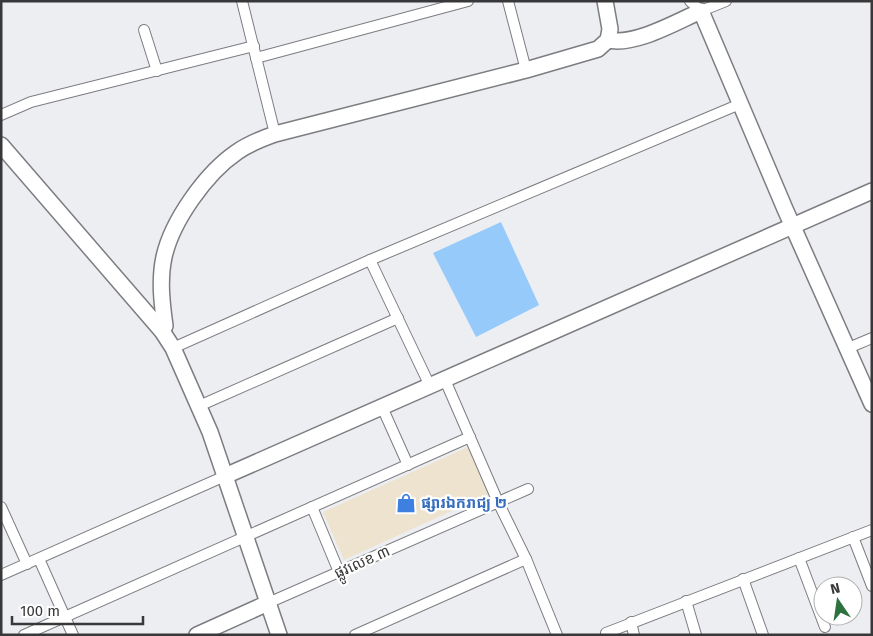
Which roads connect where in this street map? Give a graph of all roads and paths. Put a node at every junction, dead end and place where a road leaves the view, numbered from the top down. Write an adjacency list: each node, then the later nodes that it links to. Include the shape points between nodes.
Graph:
1 (242, 1): 9 (street)
2 (468, 1): 10 (street)
3 (508, 1): 11 (street)
4 (605, 1): 8 (street)
5 (726, 1): 6 (street)
6 (696, 6): 8 (street, via 642,36 618,42); 13 (street)
7 (144, 30): 12 (street)
8 (608, 40): 11 (street, via 598,49)
9 (254, 46): 10 (street); 12 (street)
10 (256, 58): 15 (street)
11 (526, 70): 15 (street)
12 (157, 71): 14 (street, via 31,102)
13 (740, 104): 18 (street); 19 (street)
14 (1, 115)
15 (275, 134): 21 (street, via 250,144 222,163 185,210 164,257 161,291 165,326)
16 (1, 145): 21 (street)
17 (872, 191): 18 (street)
18 (793, 227): 24 (street); 25 (street)
19 (370, 260): 20 (street); 23 (street)
20 (398, 318): 26 (street); 28 (street)
21 (162, 331): 23 (street)
22 (872, 338): 24 (street)
23 (173, 348): 28 (street)
24 (846, 349): 27 (street)
25 (445, 380): 26 (street); 30 (street)
26 (430, 386): 29 (street)
27 (872, 404)
28 (199, 406): 32 (street)
29 (382, 407): 31 (street); 32 (street)
30 (470, 437): 31 (street); 34 (street)
31 (408, 465): 36 (street)
32 (225, 476): 38 (street); 42 (street)
33 (528, 489): 34 (street, ផ្លូវលេខ ៣)
34 (498, 502): 40 (street); 44 (street, ផ្លូវលេខ ៣)
35 (1, 507): 43 (street)
36 (312, 507): 38 (street); 44 (street)
37 (872, 530): 39 (street)
38 (245, 537): 49 (street); 50 (street)
39 (853, 537): 41 (street); 47 (street)
40 (526, 558): 58 (street); 59 (street)
41 (799, 558): 46 (street); 52 (street)
42 (39, 559): 43 (street); 50 (street)
43 (27, 564): 45 (street)
44 (339, 572): 49 (street, ផ្លូវលេខ ៣)
45 (1, 576)
46 (743, 579): 48 (street); 62 (street)
47 (872, 586)
48 (686, 601): 51 (street); 61 (street)
49 (268, 603): 56 (street, ផ្លូវលេខ ៣); 57 (street)
50 (65, 617): 54 (street); 55 (street)
51 (630, 622): 53 (street); 60 (street)
52 (825, 627)
53 (606, 632)
54 (24, 635)
55 (73, 635)
56 (197, 635)
57 (279, 635)
58 (355, 635)
59 (557, 635)
60 (634, 635)
61 (696, 635)
62 (763, 635)

